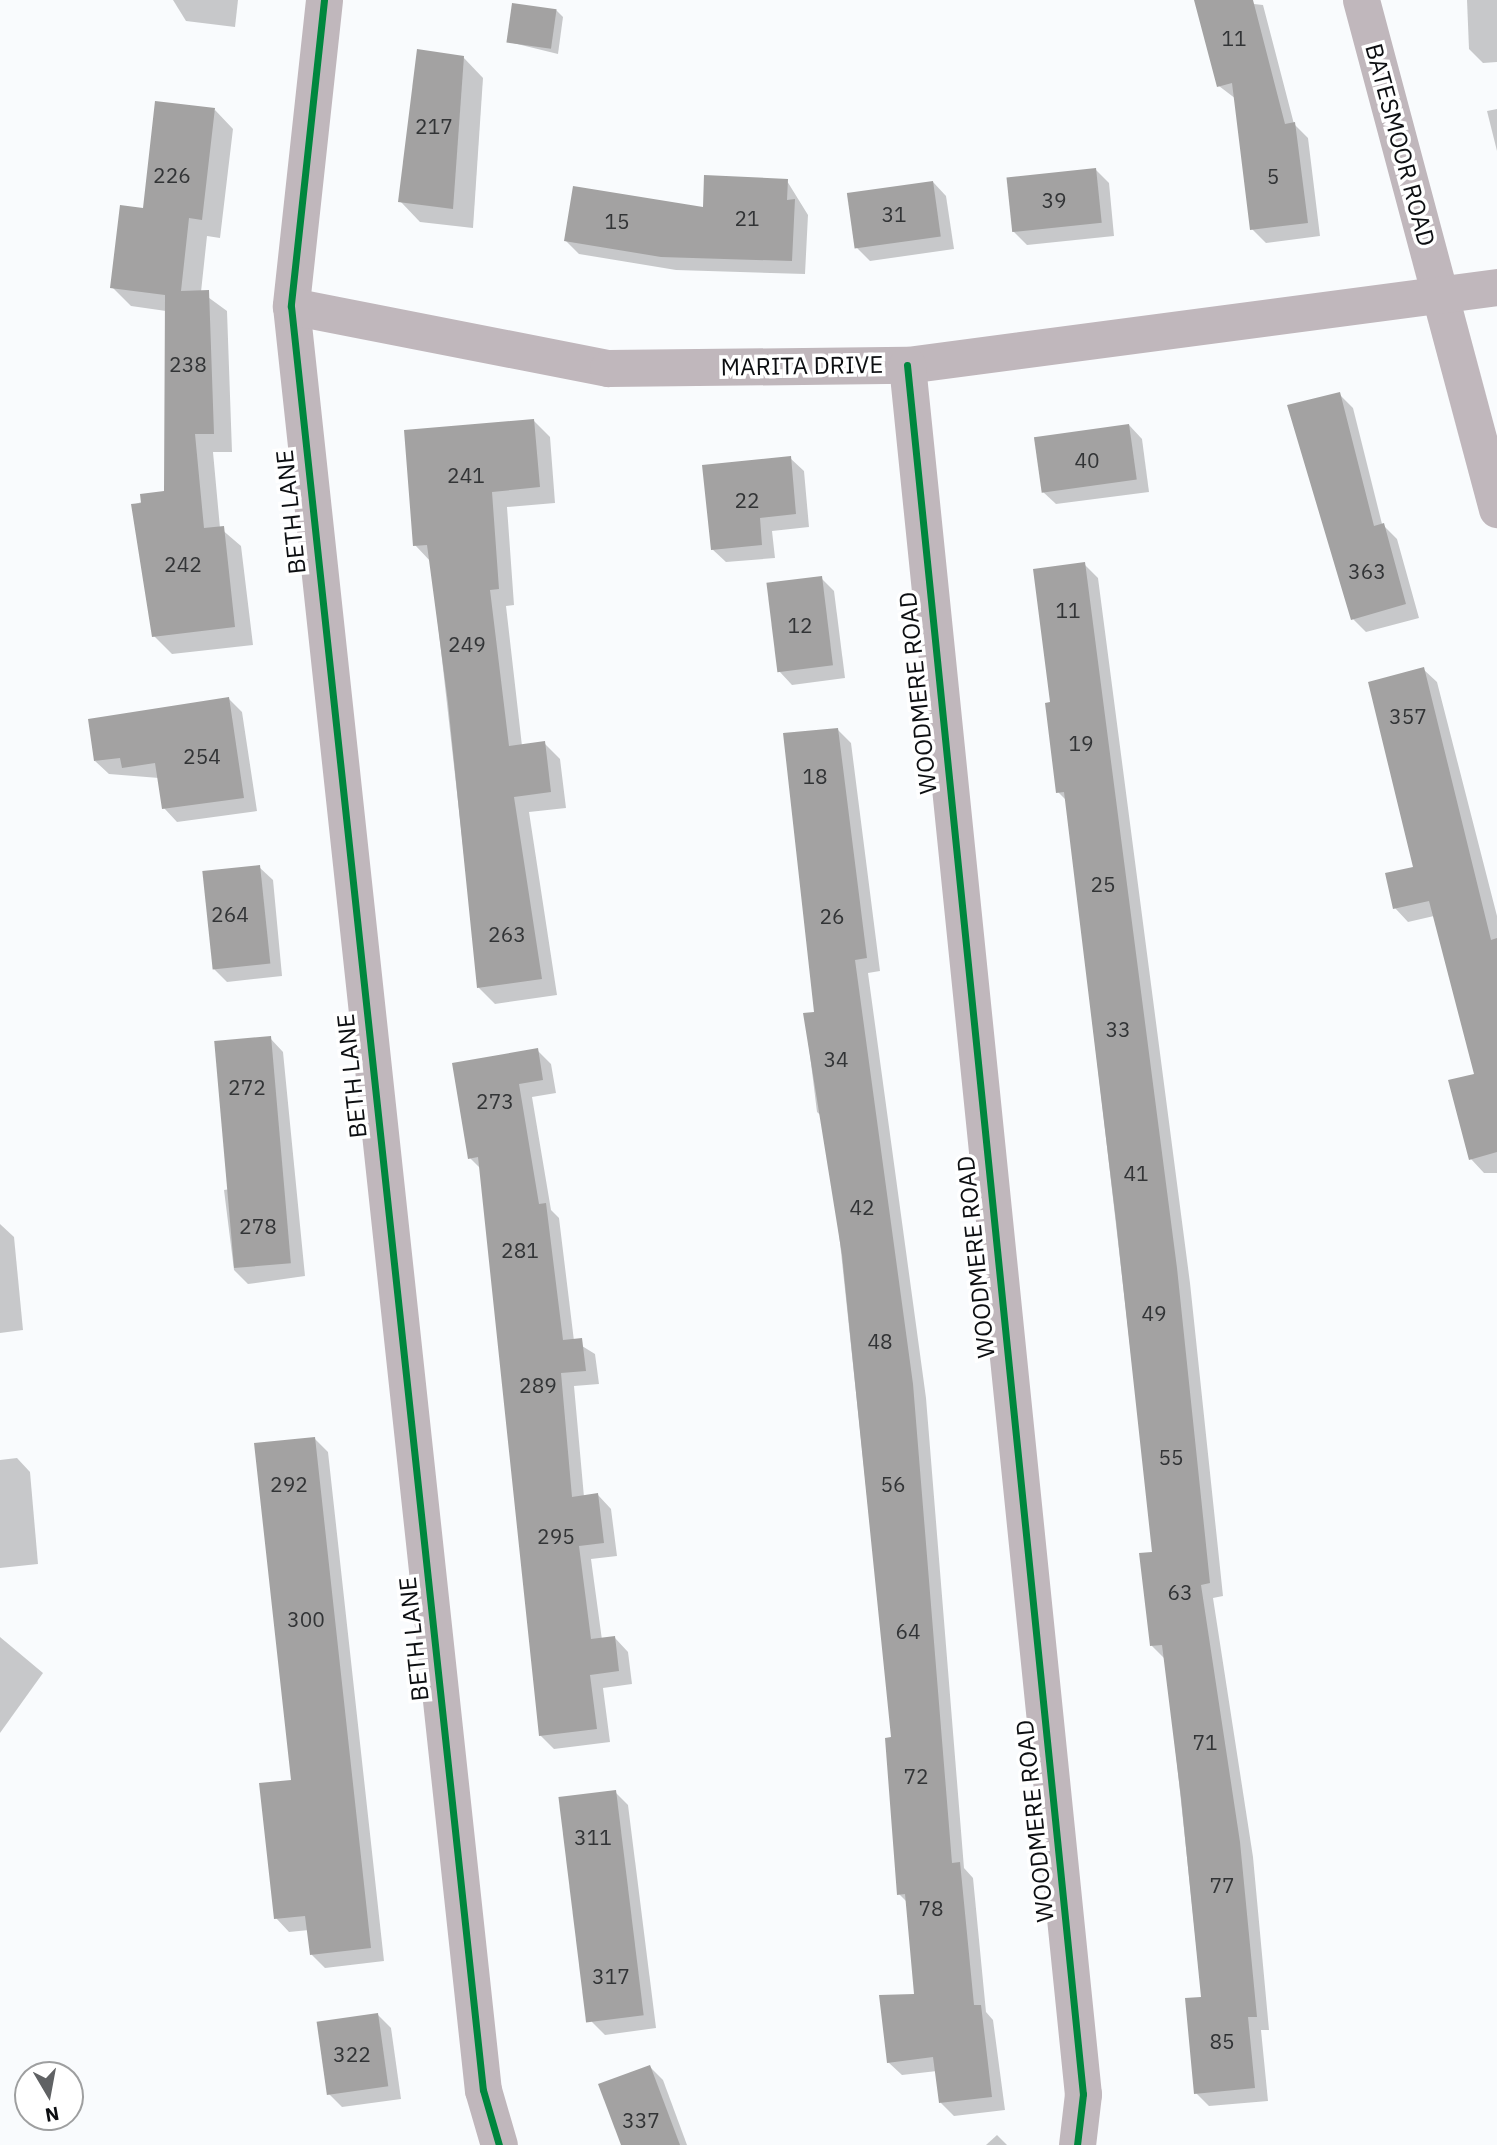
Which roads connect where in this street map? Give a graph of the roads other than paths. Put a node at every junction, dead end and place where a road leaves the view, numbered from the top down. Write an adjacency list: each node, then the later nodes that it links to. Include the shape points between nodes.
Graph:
1 (324, 0): 5 (street, BETH LANE)
2 (1361, 0): 4 (street, BATESMOOR ROAD)
3 (1497, 287): 4 (street, MARITA DRIVE)
4 (1439, 290): 6 (street, MARITA DRIVE); 7 (street, BATESMOOR ROAD)
5 (290, 306): 6 (street, MARITA DRIVE, via 608,368); 8 (street, BETH LANE, via 482,2076)
6 (907, 366): 9 (street, WOODMERE ROAD, via 1083,2094)
7 (1497, 509)
8 (499, 2145)
9 (1077, 2145)

